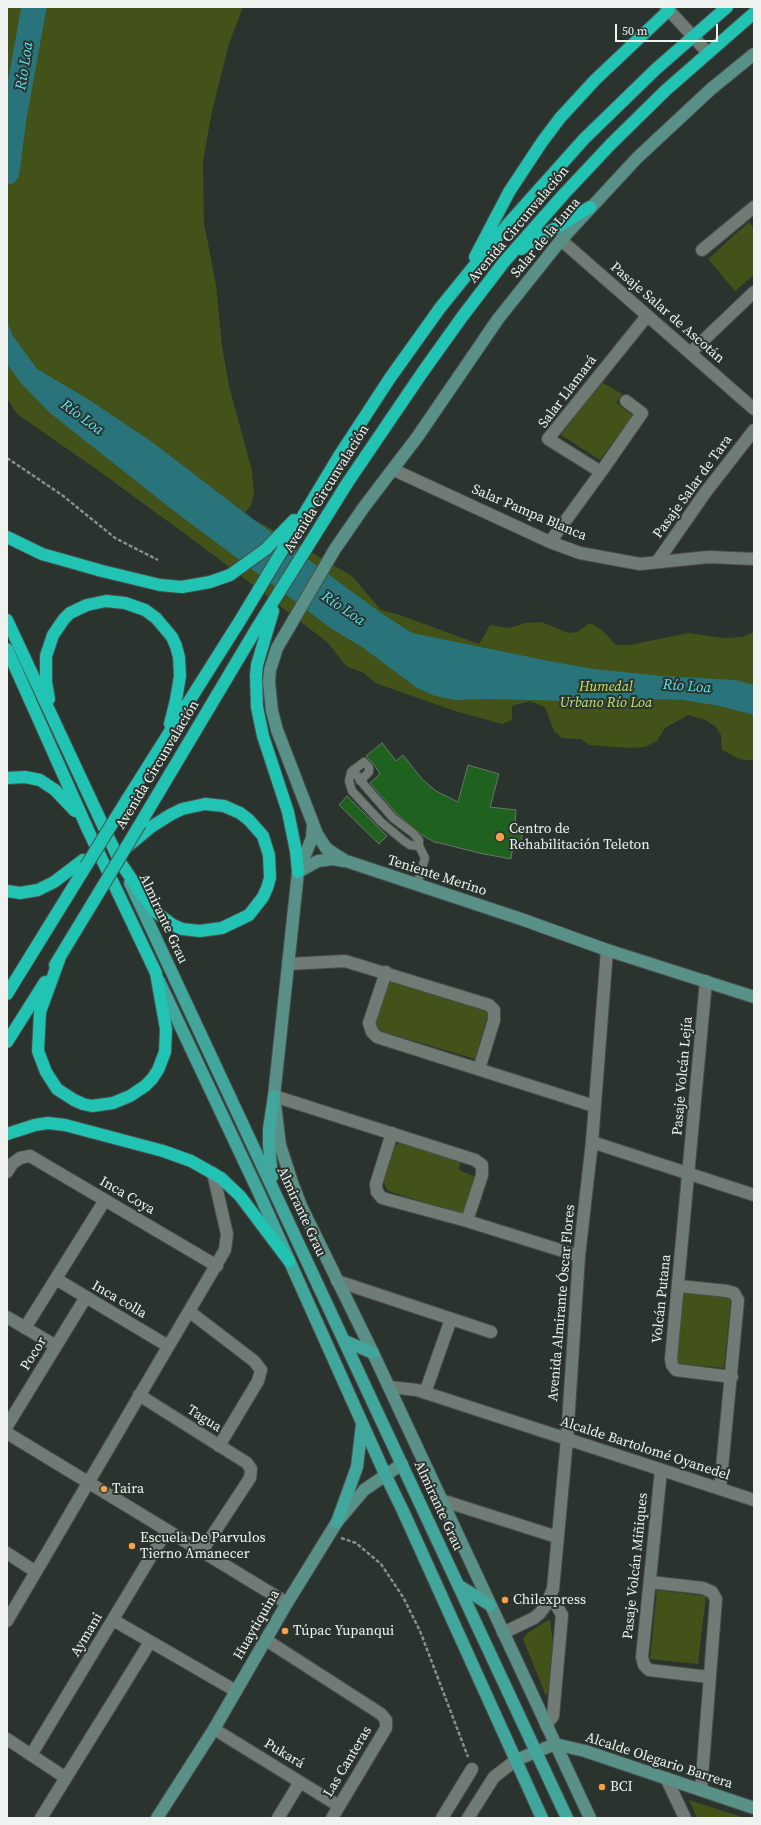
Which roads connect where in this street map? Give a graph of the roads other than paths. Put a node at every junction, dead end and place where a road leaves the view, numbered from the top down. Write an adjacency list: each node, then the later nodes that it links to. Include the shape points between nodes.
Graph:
1 (727, 7): 4 (highway, Avenida Circunvalación)
2 (670, 8): 4 (street); 12 (highway, via 595,80 560,118 509,192)
3 (754, 13): 5 (highway, Avenida Circunvalación)
4 (693, 36): 5 (street); 12 (highway, Avenida Circunvalación, via 584,139)
5 (708, 53): 11 (highway, Avenida Circunvalación, via 611,144)
6 (754, 54): 7 (street, Salar de la Luna, via 667,129)
7 (590, 207): 9 (street, Salar de la Luna); 11 (highway)
8 (753, 209): 10 (street)
9 (561, 240): 14 (street, Pasaje Salar de Ascotán); 19 (street, Salar de la Luna, via 498,319)
10 (702, 250)
11 (504, 262): 27 (highway, Avenida Circunvalación, via 417,379 348,482)
12 (468, 273): 21 (highway, Avenida Circunvalación, via 390,378)
13 (754, 292): 15 (street)
14 (647, 316): 15 (street, Pasaje Salar de Ascotán); 20 (street, Salar Llamará, via 548,439)
15 (690, 353): 17 (street, Pasaje Salar de Ascotán)
16 (626, 401): 20 (street, via 642,413)
17 (754, 409)
18 (754, 430): 26 (street, Pasaje Salar de Tara, via 705,493)
19 (394, 470): 23 (street, Salar Pampa Blanca); 24 (street, Salar de la Luna)
20 (602, 472): 23 (street)
21 (293, 526): 22 (highway, via 242,567 220,579 182,586 160,585 127,578 42,554); 31 (highway, Avenida Circunvalación, via 241,619)
22 (7, 537)
23 (550, 542): 26 (street, Salar Pampa Blanca, via 580,553 640,564)
24 (335, 549): 36 (street, Teniente Merino, via 282,638 270,670 269,695 276,730)
25 (754, 559): 26 (street, Salar Pampa Blanca, via 709,558)
26 (657, 562)
27 (280, 591): 37 (highway, Avenida Circunvalación); 43 (highway, via 264,638 256,676 257,707 263,736 289,819)
28 (7, 620): 30 (highway, Almirante Grau)
29 (7, 650): 38 (highway, Almirante Grau)
30 (51, 714): 31 (highway, via 46,682 46,656 48,646 58,628 70,613 87,605 106,601 125,602 145,610 156,618 172,637 179,656 179,687); 40 (highway, Almirante Grau)
31 (164, 741): 42 (highway, Avenida Circunvalación, bridge, via 97,847)
32 (353, 770): 34 (lane); 34 (lane, via 361,763 368,765 368,774); 35 (lane, via 350,781)
33 (7, 778): 38 (highway, via 32,777 47,784 69,803)
34 (362, 783): 35 (lane); 39 (lane, via 392,818 416,837)
35 (355, 795): 39 (lane, via 398,836 410,845)
36 (313, 823): 41 (street, Teniente Merino, via 326,848); 43 (street, Almirante Grau, via 312,838)
37 (142, 828): 40 (highway, via 194,806 215,804 240,814 256,827 268,850 270,878 263,897 249,915 227,927 200,931 182,929 165,920 149,904); 47 (highway, Avenida Circunvalación, bridge, via 125,849)
38 (88, 830): 50 (highway, Almirante Grau)
39 (419, 846): 44 (lane, via 425,858)
40 (120, 862): 65 (main road, Almirante Grau)
41 (346, 862): 43 (street, via 318,860); 44 (street, Teniente Merino)
42 (84, 863): 45 (highway, via 38,890 20,893); 52 (highway, Avenida Circunvalación)
43 (298, 872): 48 (street, Almirante Grau)
44 (418, 885): 46 (street, Teniente Merino)
45 (7, 891)
46 (607, 950): 51 (street, Teniente Merino); 57 (street, Avenida Almirante Óscar Flores)
47 (59, 960): 50 (highway, via 40,1012 40,1057 50,1081 57,1089 74,1100 92,1106 113,1103 138,1092 152,1079 162,1062 166,1047 166,1030); 54 (highway, Avenida Circunvalación)
48 (288, 964): 49 (street, via 345,960); 56 (street, Almirante Grau)
49 (386, 972): 55 (street, via 489,1005 494,1010 494,1020); 55 (street, via 370,1023 372,1032 377,1037)
50 (156, 973): 69 (main road, Almirante Grau)
51 (706, 981): 53 (street, Teniente Merino); 63 (street, Pasaje Volcán Lejía)
52 (7, 994)
53 (754, 997)
54 (7, 1042)
55 (479, 1069): 57 (street)
56 (274, 1096): 58 (street); 65 (main road, via 269,1146); 72 (street, Almirante Grau, via 280,1145 290,1178)
57 (594, 1106): 60 (street, Avenida Almirante Óscar Flores)
58 (392, 1133): 67 (street, via 475,1160 482,1165 482,1175); 67 (street, via 376,1184 377,1192 382,1198)
59 (7, 1134): 62 (highway, via 35,1125 65,1125 178,1155)
60 (592, 1142): 63 (street); 68 (street, Avenida Almirante Óscar Flores)
61 (7, 1172): 66 (street, Inca Coya, via 20,1158 30,1156)
62 (213, 1173): 69 (highway, via 245,1201); 70 (street, via 227,1234 225,1250)
63 (689, 1174): 64 (street); 73 (street, Volcán Putana)
64 (754, 1195)
65 (277, 1196): 80 (main road, Almirante Grau)
66 (105, 1200): 70 (street, Inca Coya); 71 (street, Pocor)
67 (467, 1221): 68 (street)
68 (579, 1256): 91 (street, Avenida Almirante Óscar Flores)
69 (289, 1261): 88 (main road, Almirante Grau)
70 (217, 1266): 75 (street)
71 (56, 1280): 74 (street, Inca colla); 78 (street, Pocor)
72 (337, 1281): 77 (street); 83 (street, Almirante Grau)
73 (679, 1286): 84 (street, via 734,1293 738,1300); 84 (street, Volcán Putana, via 672,1365 676,1370)
74 (86, 1297): 81 (street, Pocor); 82 (street, Inca colla)
75 (190, 1312): 82 (street); 92 (street, via 254,1361 261,1370 258,1381)
76 (7, 1317): 78 (street)
77 (451, 1319): 79 (street); 86 (street)
78 (26, 1328): 81 (street)
79 (491, 1332)
80 (345, 1341): 83 (main road); 93 (main road, Almirante Grau)
81 (56, 1346): 89 (street, Pocor)
82 (168, 1346): 87 (street)
83 (373, 1354): 85 (street, Almirante Grau)
84 (732, 1377): 97 (street)
85 (389, 1387): 86 (street, Alcalde Bartolomé Oyanedel); 98 (street, Almirante Grau)
86 (425, 1393): 91 (street, Alcalde Bartolomé Oyanedel)
87 (139, 1395): 92 (street, Tagua); 96 (street)
88 (362, 1422): 95 (main road, Almirante Grau); 100 (main road, via 358,1468)
89 (7, 1426)
90 (7, 1433): 96 (street)
91 (567, 1439): 94 (street, Alcalde Bartolomé Oyanedel); 102 (street, Avenida Almirante Óscar Flores)
92 (219, 1446): 103 (street, Tagua, via 247,1463 251,1469 250,1478)
93 (402, 1464): 95 (street, Huaytiquina); 107 (main road, Almirante Grau)
94 (661, 1470): 97 (street, Alcalde Bartolomé Oyanedel); 106 (street, Pasaje Volcán Miñiques)
95 (385, 1474): 100 (street, Huaytiquina, via 364,1490); 124 (main road, Almirante Grau)
96 (89, 1483): 101 (street); 105 (street)
97 (720, 1490): 99 (street, Alcalde Bartolomé Oyanedel)
98 (441, 1500): 102 (street); 110 (street, Almirante Grau)
99 (754, 1500)
100 (337, 1522): 109 (street, Huaytiquina)
101 (167, 1530): 103 (street); 112 (street, Aymani)
102 (557, 1537): 108 (street, Avenida Almirante Óscar Flores)
103 (202, 1551): 109 (street)
104 (7, 1553): 105 (street)
105 (36, 1572): 111 (street)
106 (650, 1582): 116 (street, via 703,1588 712,1592 716,1599); 116 (street, Pasaje Volcán Miñiques, via 642,1657 644,1665 649,1670)
107 (458, 1585): 110 (main road); 122 (main road, Almirante Grau)
108 (551, 1596): 113 (street, Avenida Almirante Óscar Flores, via 534,1618); 118 (street, via 562,1615 553,1716)
109 (287, 1603): 114 (street, Huaytiquina)
110 (490, 1605): 113 (street, Almirante Grau)
111 (7, 1620)
112 (113, 1620): 115 (street); 123 (street, Aymani)
113 (503, 1633): 118 (street, Almirante Grau)
114 (266, 1640): 117 (street, Huaytiquina); 130 (street, Las Canteras, via 381,1714 386,1720 386,1728)
115 (150, 1642): 117 (street); 126 (street)
116 (709, 1677): 129 (street)
117 (236, 1691): 119 (street, Huaytiquina)
118 (546, 1725): 121 (street, Almirante Grau)
119 (214, 1729): 128 (street, Pukará); 134 (street, Huaytiquina)
120 (7, 1739): 123 (street)
121 (554, 1744): 122 (street); 127 (street, Alcalde Olegario Barrera, via 584,1751); 140 (street, Almirante Grau)
122 (536, 1752): 124 (street); 139 (main road, Almirante Grau)
123 (32, 1755): 126 (street)
124 (516, 1760): 132 (main road, Almirante Grau); 138 (street, via 494,1777)
125 (472, 1769): 137 (street)
126 (66, 1778): 133 (street)
127 (666, 1778): 129 (street, Alcalde Olegario Barrera); 141 (street)
128 (300, 1782): 130 (street, Pukará); 135 (street)
129 (701, 1790): 131 (street, Alcalde Olegario Barrera)
130 (339, 1806): 136 (street, Las Canteras)
131 (754, 1808)
132 (539, 1815)
133 (41, 1818)
134 (157, 1818)
135 (278, 1818)
136 (332, 1818)
137 (442, 1818)
138 (468, 1818)
139 (567, 1818)
140 (590, 1818)
141 (685, 1818)

